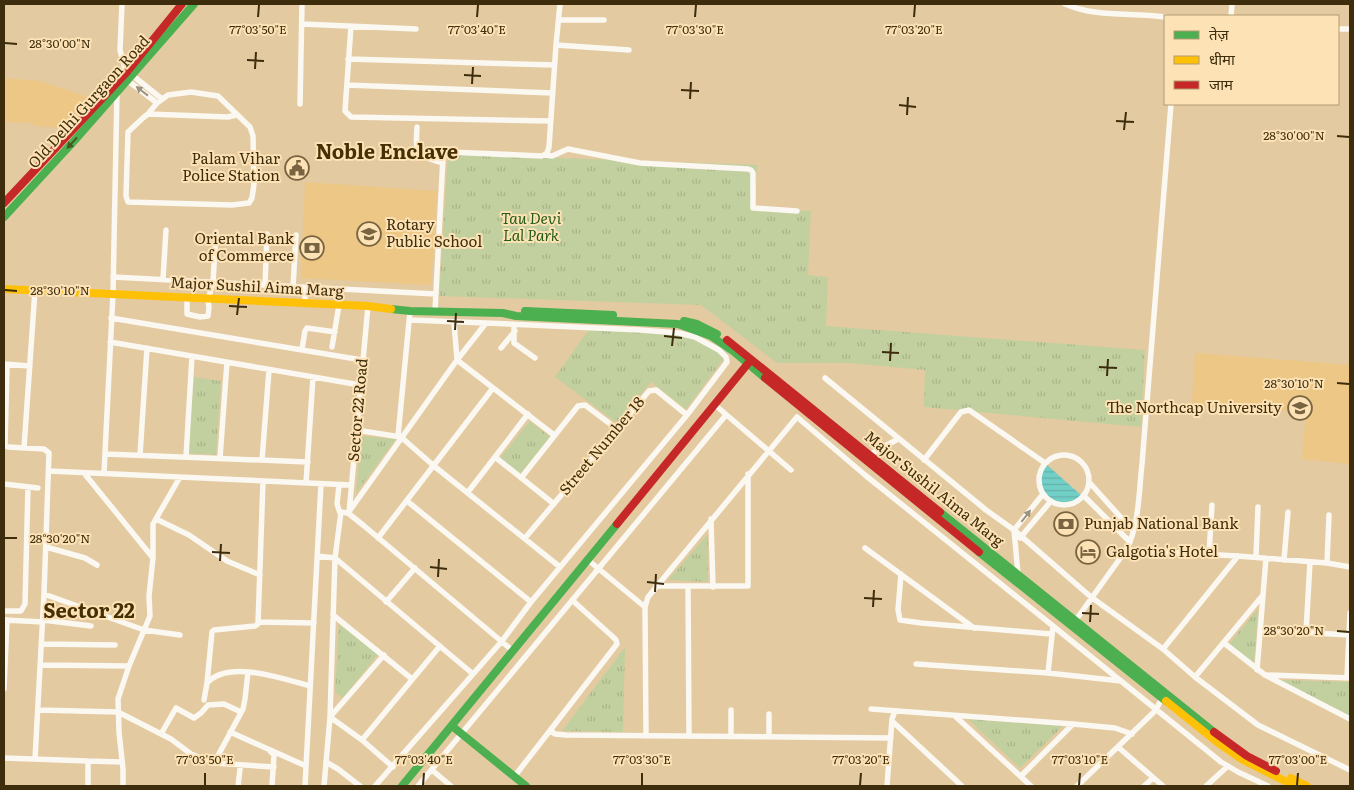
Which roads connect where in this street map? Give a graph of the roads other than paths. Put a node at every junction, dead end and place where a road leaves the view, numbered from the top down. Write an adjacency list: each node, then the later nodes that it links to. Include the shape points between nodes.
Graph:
1 (122, 4): 17 (street, via 120,50)
2 (182, 4): 17 (street, Old Delhi Gurgaon Road)
3 (194, 4): 17 (street, Old Delhi Gurgaon Road)
4 (302, 4): 10 (street)
5 (560, 4): 8 (street)
6 (1065, 4): 7 (street, via 1091,12)
7 (1164, 17)
8 (560, 20): 9 (street); 13 (street)
9 (604, 20)
10 (302, 24): 11 (street); 22 (street)
11 (351, 26): 12 (street); 15 (street)
12 (416, 30)
13 (556, 45): 14 (street); 16 (street)
14 (629, 50)
15 (348, 59): 16 (street); 18 (street)
16 (554, 65): 20 (street)
17 (128, 76): 19 (street, Old Delhi Gurgaon Road); 21 (street); 30 (street, Old Delhi Gurgaon Road)
18 (347, 86): 20 (street); 26 (street, via 345,111 351,117)
19 (117, 90): 32 (street, Old Delhi Gurgaon Road, one-way to 32); 37 (street)
20 (552, 93): 26 (street)
21 (160, 101): 24 (street); 25 (street, via 168,95 208,94 218,96)
22 (300, 104)
23 (1171, 105): 133 (street, via 1142,464)
24 (148, 114): 25 (street); 25 (street, via 128,132 128,202 249,203 254,184 253,136 250,127)
25 (236, 115)
26 (550, 121): 28 (street, via 549,147)
27 (417, 127): 29 (street, via 418,153)
28 (544, 155): 29 (street, via 450,152 445,154); 31 (street, via 552,156 568,149 640,163 748,169 753,173 753,208)
29 (442, 163): 46 (street)
30 (4, 203)
31 (797, 211)
32 (4, 217)
33 (166, 230): 38 (street)
34 (216, 232): 39 (street)
35 (267, 234): 40 (street)
36 (296, 235): 41 (street)
37 (113, 277): 38 (street); 45 (street)
38 (163, 279): 39 (street)
39 (213, 282): 40 (street); 48 (street)
40 (265, 284): 41 (street)
41 (293, 287): 42 (street)
42 (305, 288): 46 (street); 49 (street)
43 (4, 289): 44 (street, Major Sushil Aima Marg)
44 (34, 290): 45 (street, Major Sushil Aima Marg); 72 (street)
45 (113, 294): 47 (street, Major Sushil Aima Marg); 54 (street)
46 (436, 294): 53 (street)
47 (187, 298): 48 (street, Major Sushil Aima Marg); 48 (street, via 188,314 200,317 208,316)
48 (208, 300): 49 (street, Major Sushil Aima Marg)
49 (305, 303): 50 (street, Major Sushil Aima Marg)
50 (339, 305): 51 (street, Major Sushil Aima Marg); 59 (street)
51 (368, 306): 52 (street, Major Sushil Aima Marg); 67 (street, Sector 22 Road)
52 (410, 310): 53 (street, Major Sushil Aima Marg); 55 (street)
53 (435, 311): 69 (street, Major Sushil Aima Marg, via 562,312 683,321 707,328 741,350)
54 (111, 318): 60 (street); 64 (street)
55 (409, 320): 56 (street); 87 (street)
56 (454, 322): 57 (street); 68 (street)
57 (486, 323): 58 (street); 68 (street)
58 (515, 328): 63 (street); 66 (street, via 514,343); 81 (street, via 640,330 695,337 724,354 727,362)
59 (335, 332): 61 (street); 64 (street, via 307,328)
60 (110, 342): 62 (street); 91 (street)
61 (332, 347)
62 (147, 348): 65 (street); 92 (street)
63 (501, 348)
64 (302, 349): 67 (street)
65 (192, 356): 70 (street); 94 (street)
66 (534, 358)
67 (362, 360): 76 (street, Sector 22 Road)
68 (457, 360): 77 (street); 87 (street)
69 (750, 361): 78 (street); 79 (street, Major Sushil Aima Marg); 93 (street, Major Sushil Aima Marg)
70 (227, 362): 73 (street); 96 (street)
71 (6, 364): 72 (street); 89 (street, via 5,444 8,448)
72 (30, 366): 89 (street)
73 (269, 370): 74 (street); 97 (street)
74 (313, 377): 76 (street); 99 (street)
75 (825, 378): 88 (street)
76 (360, 385): 85 (street, Sector 22 Road)
77 (493, 388): 80 (street); 101 (street)
78 (714, 405): 82 (street); 148 (street)
79 (804, 409): 83 (street); 170 (street, Major Sushil Aima Marg)
80 (528, 414): 86 (street); 95 (street)
81 (687, 415): 84 (street, Street Number 18, via 651,389); 153 (street)
82 (726, 415): 90 (street); 156 (street)
83 (797, 417): 90 (street); 178 (street)
84 (617, 429): 86 (street, via 581,404); 123 (street, Street Number 18)
85 (356, 430): 87 (street); 115 (street, Sector 22 Road)
86 (554, 435): 108 (street)
87 (400, 437): 101 (street); 128 (street)
88 (898, 439): 93 (street); 98 (street)
89 (24, 448): 103 (street, via 48,451)
90 (768, 451): 102 (street); 106 (street)
91 (105, 454): 92 (street); 105 (street)
92 (140, 455): 94 (street)
93 (869, 455): 158 (street, Major Sushil Aima Marg)
94 (186, 457): 96 (street)
95 (495, 457): 108 (street); 118 (street)
96 (220, 458): 97 (street)
97 (262, 460): 99 (street)
98 (924, 460): 100 (street, via 961,412 969,410); 132 (street)
99 (308, 462): 111 (street)
100 (1045, 463): 110 (street, via 1058,455 1074,456 1086,467); 119 (street, via 1038,478)
101 (434, 466): 118 (street); 121 (street)
102 (791, 470)
103 (50, 471): 104 (street); 138 (street)
104 (84, 473): 105 (street); 145 (street)
105 (104, 473): 107 (street)
106 (748, 474): 131 (street); 162 (street, via 749,585)
107 (180, 477): 109 (street); 130 (street)
108 (521, 478): 123 (street)
109 (263, 481): 111 (street); 159 (street)
110 (1090, 482): 120 (street); 133 (street)
111 (306, 483): 113 (street)
112 (4, 484): 116 (street)
113 (321, 484): 114 (street); 142 (street)
114 (339, 485): 115 (street); 126 (street, via 337,504)
115 (351, 485): 128 (street, Sector 22 Road)
116 (28, 487): 117 (street); 171 (street, via 25,604 21,612)
117 (38, 488)
118 (468, 492): 135 (street)
119 (1043, 494): 122 (street); 132 (street, one-way to 119)
120 (1084, 496): 122 (street, via 1065,505); 137 (street)
121 (407, 502): 134 (street); 168 (street)
122 (1051, 502): 136 (street)
123 (554, 504): 135 (street, Street Number 18)
124 (1212, 505): 141 (street)
125 (1258, 507): 144 (street)
126 (340, 512): 128 (street); 146 (street)
127 (1288, 512): 149 (street)
128 (348, 513): 134 (street)
129 (1329, 515): 151 (street)
130 (156, 519): 145 (street, via 152,527); 159 (street, via 189,535 227,561)
131 (711, 519): 160 (street); 162 (street)
132 (1014, 530): 136 (street)
133 (1133, 531): 137 (street)
134 (378, 538): 155 (street)
135 (525, 538): 153 (street)
136 (1019, 538): 158 (street); 165 (street)
137 (1130, 542): 140 (street)
138 (46, 547): 152 (street, via 85,558); 163 (street)
139 (865, 548): 157 (street)
140 (1126, 550): 141 (street); 165 (street)
141 (1209, 554): 143 (street)
142 (317, 556): 146 (street); 177 (street)
143 (1238, 556): 144 (street); 193 (street)
144 (1256, 557): 147 (street)
145 (153, 558): 182 (street, via 150,614)
146 (335, 558): 167 (street); 173 (street)
147 (1266, 558): 149 (street); 164 (street)
148 (588, 560): 156 (street); 194 (street)
149 (1284, 560): 150 (street)
150 (1310, 562): 151 (street); 184 (street)
151 (1327, 563): 154 (street)
152 (97, 565)
153 (560, 567): 168 (street)
154 (1350, 567)
155 (415, 568): 167 (street); 188 (street)
156 (598, 569): 166 (street); 169 (street)
157 (901, 574): 181 (street); 181 (street, via 900,620)
158 (1018, 574): 179 (street, Major Sushil Aima Marg)
159 (260, 575): 176 (street)
160 (656, 586): 161 (street); 169 (street)
161 (688, 586): 162 (street); 233 (street)
162 (713, 587)
163 (44, 594): 175 (street); 182 (street)
164 (1263, 594): 183 (street); 189 (street)
165 (1091, 597): 179 (street); 193 (street)
166 (572, 600): 227 (street, via 617,644); 230 (street)
167 (386, 602): 192 (street)
168 (531, 602): 188 (street)
169 (645, 607): 232 (street)
170 (1050, 609): 178 (street); 179 (street, Major Sushil Aima Marg)
171 (4, 611)
172 (1350, 613): 187 (street)
173 (333, 614): 195 (street); 222 (street)
174 (5, 620): 175 (street); 210 (street)
175 (43, 621): 180 (street); 190 (street)
176 (258, 622): 177 (street); 208 (street, via 255,626 212,632)
177 (314, 623): 209 (street)
178 (1052, 624): 186 (street); 207 (street)
179 (1073, 624): 211 (street, Major Sushil Aima Marg)
180 (91, 626)
181 (974, 628): 186 (street)
182 (144, 630): 185 (street); 198 (street)
183 (1260, 630): 184 (street); 199 (street)
184 (1306, 632): 187 (street)
185 (180, 634)
186 (1051, 634): 201 (street)
187 (1349, 635): 205 (street)
188 (502, 642): 194 (street); 202 (street)
189 (1224, 643): 199 (street); 204 (street)
190 (42, 644): 191 (street); 197 (street)
191 (116, 645)
192 (440, 646): 202 (street); 206 (street)
193 (1163, 649): 204 (street)
194 (513, 651): 226 (street)
195 (384, 656): 206 (street); 222 (street)
196 (916, 664): 201 (street)
197 (40, 665): 198 (street); 214 (street)
198 (129, 666): 218 (street, via 118,699)
199 (1257, 670): 203 (street)
200 (248, 672): 208 (street, via 219,674); 209 (street); 219 (street)
201 (1048, 673): 207 (street)
202 (473, 674): 247 (street)
203 (1265, 675): 205 (street); 223 (street)
204 (1195, 677): 252 (street, via 1263,728)
205 (1349, 678)
206 (412, 679): 237 (street)
207 (1121, 681): 216 (street)
208 (207, 683): 212 (street)
209 (310, 686): 246 (street)
210 (4, 689)
211 (1167, 698): 216 (street); 276 (street, Major Sushil Aima Marg, via 1235,756); 277 (street, Major Sushil Aima Marg, via 1247,756)
212 (204, 700)
213 (871, 709): 217 (street)
214 (38, 710): 218 (street); 241 (street)
215 (732, 710): 234 (street)
216 (1157, 710): 231 (street); 248 (street)
217 (895, 711): 221 (street); 224 (street)
218 (118, 712): 229 (street); 243 (street)
219 (242, 712): 228 (street); 229 (street, via 224,704 208,704 194,718 176,708)
220 (769, 714): 235 (street)
221 (955, 716): 225 (street); 253 (street)
222 (330, 717): 237 (street); 244 (street)
223 (1350, 719)
224 (892, 721): 236 (street); 269 (street)
225 (1072, 724): 231 (street, via 1115,728); 253 (street)
226 (452, 726): 230 (street); 264 (street)
227 (551, 731): 232 (street, via 566,735); 254 (street)
228 (230, 732): 239 (street); 245 (street)
229 (161, 734): 245 (street, via 191,754)
230 (462, 734): 251 (street); 254 (street)
231 (1132, 734): 238 (street)
232 (646, 736): 233 (street)
233 (689, 736): 234 (street)
234 (731, 737): 235 (street)
235 (769, 737): 236 (street)
236 (891, 738): 268 (street)
237 (362, 740): 247 (street)
238 (1118, 747): 255 (street); 271 (street)
239 (266, 748): 246 (street); 249 (street, via 274,755)
240 (4, 758): 241 (street)
241 (35, 759): 242 (street)
242 (88, 761): 243 (street); 256 (street)
243 (122, 762): 257 (street)
244 (326, 762): 261 (street); 262 (street)
245 (214, 763): 249 (street)
246 (306, 766): 260 (street)
247 (393, 766): 263 (street)
248 (1228, 766): 274 (street); 275 (street)
249 (274, 767): 259 (street)
250 (240, 769): 258 (street)
251 (432, 770): 265 (street); 266 (street)
252 (1350, 770)
253 (1020, 776): 270 (street)
254 (514, 777): 267 (street)
255 (1153, 778): 272 (street); 273 (street)
256 (88, 786)
257 (123, 786)
258 (238, 786)
259 (272, 786)
260 (305, 786)
261 (324, 786)
262 (360, 786)
263 (375, 786)
264 (402, 786)
265 (418, 786)
266 (451, 786)
267 (526, 786)
268 (887, 786)
269 (962, 786)
270 (1031, 786)
271 (1077, 786)
272 (1144, 786)
273 (1163, 786)
274 (1206, 786)
275 (1268, 786)
276 (1296, 786)
277 (1307, 786)

